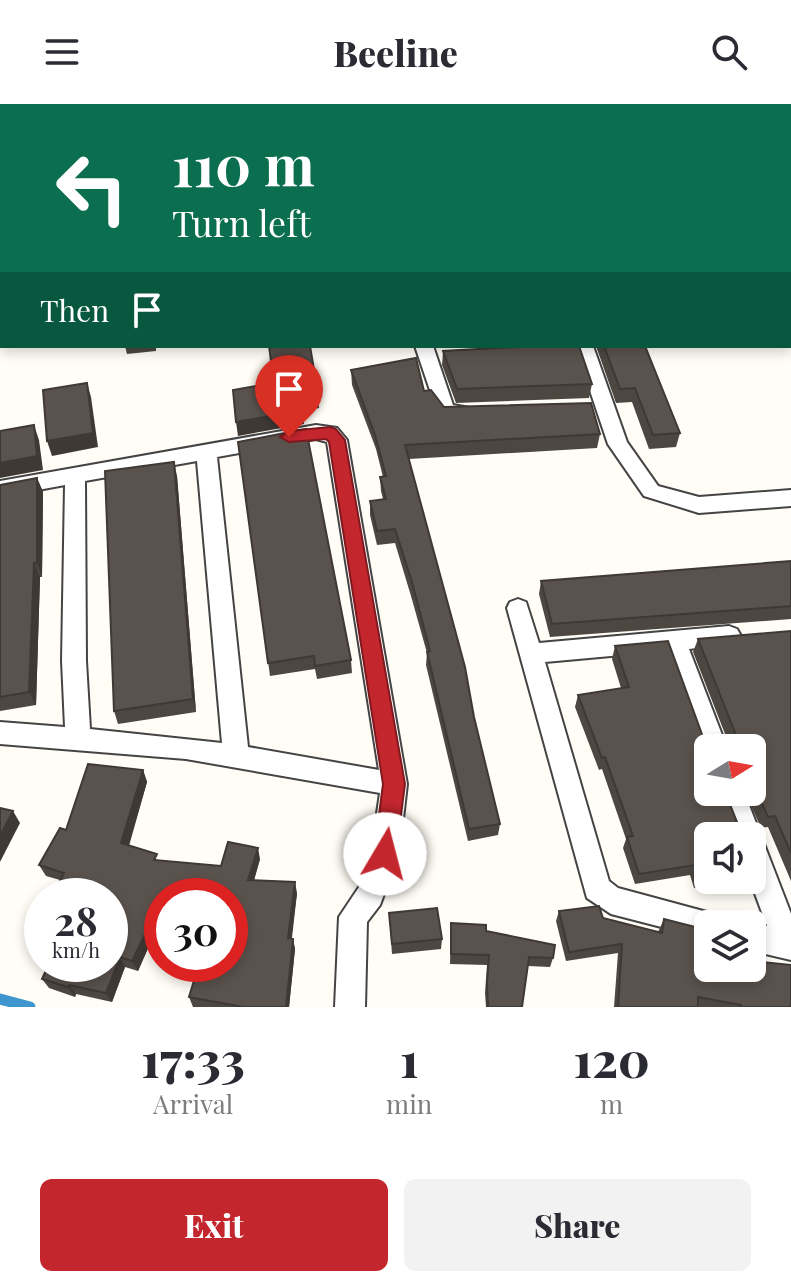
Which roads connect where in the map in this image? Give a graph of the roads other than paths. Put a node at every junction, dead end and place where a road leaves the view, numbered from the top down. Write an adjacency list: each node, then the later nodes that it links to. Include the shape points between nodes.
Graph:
1 (579, 348): 7 (street, via 598,407 651,491 699,505)
2 (432, 353): 3 (street, via 445,409 456,415)
3 (486, 413)
4 (206, 451): 5 (street); 15 (street); 16 (street, via 316,432 330,433 337,440)
5 (75, 475): 6 (street); 14 (street)
6 (0, 489)
7 (791, 498)
8 (518, 608): 11 (street)
9 (747, 635): 10 (street)
10 (674, 641): 11 (street); 13 (street)
11 (531, 653): 18 (street, via 597,889 611,900)
12 (0, 733): 14 (street)
13 (709, 734)
14 (78, 738): 15 (street)
15 (236, 756): 16 (street)
16 (394, 784): 21 (street, via 385,854 370,895 353,917)
17 (766, 884): 20 (street)
18 (694, 921)
19 (766, 940): 20 (street)
20 (790, 946)
21 (350, 1007)

